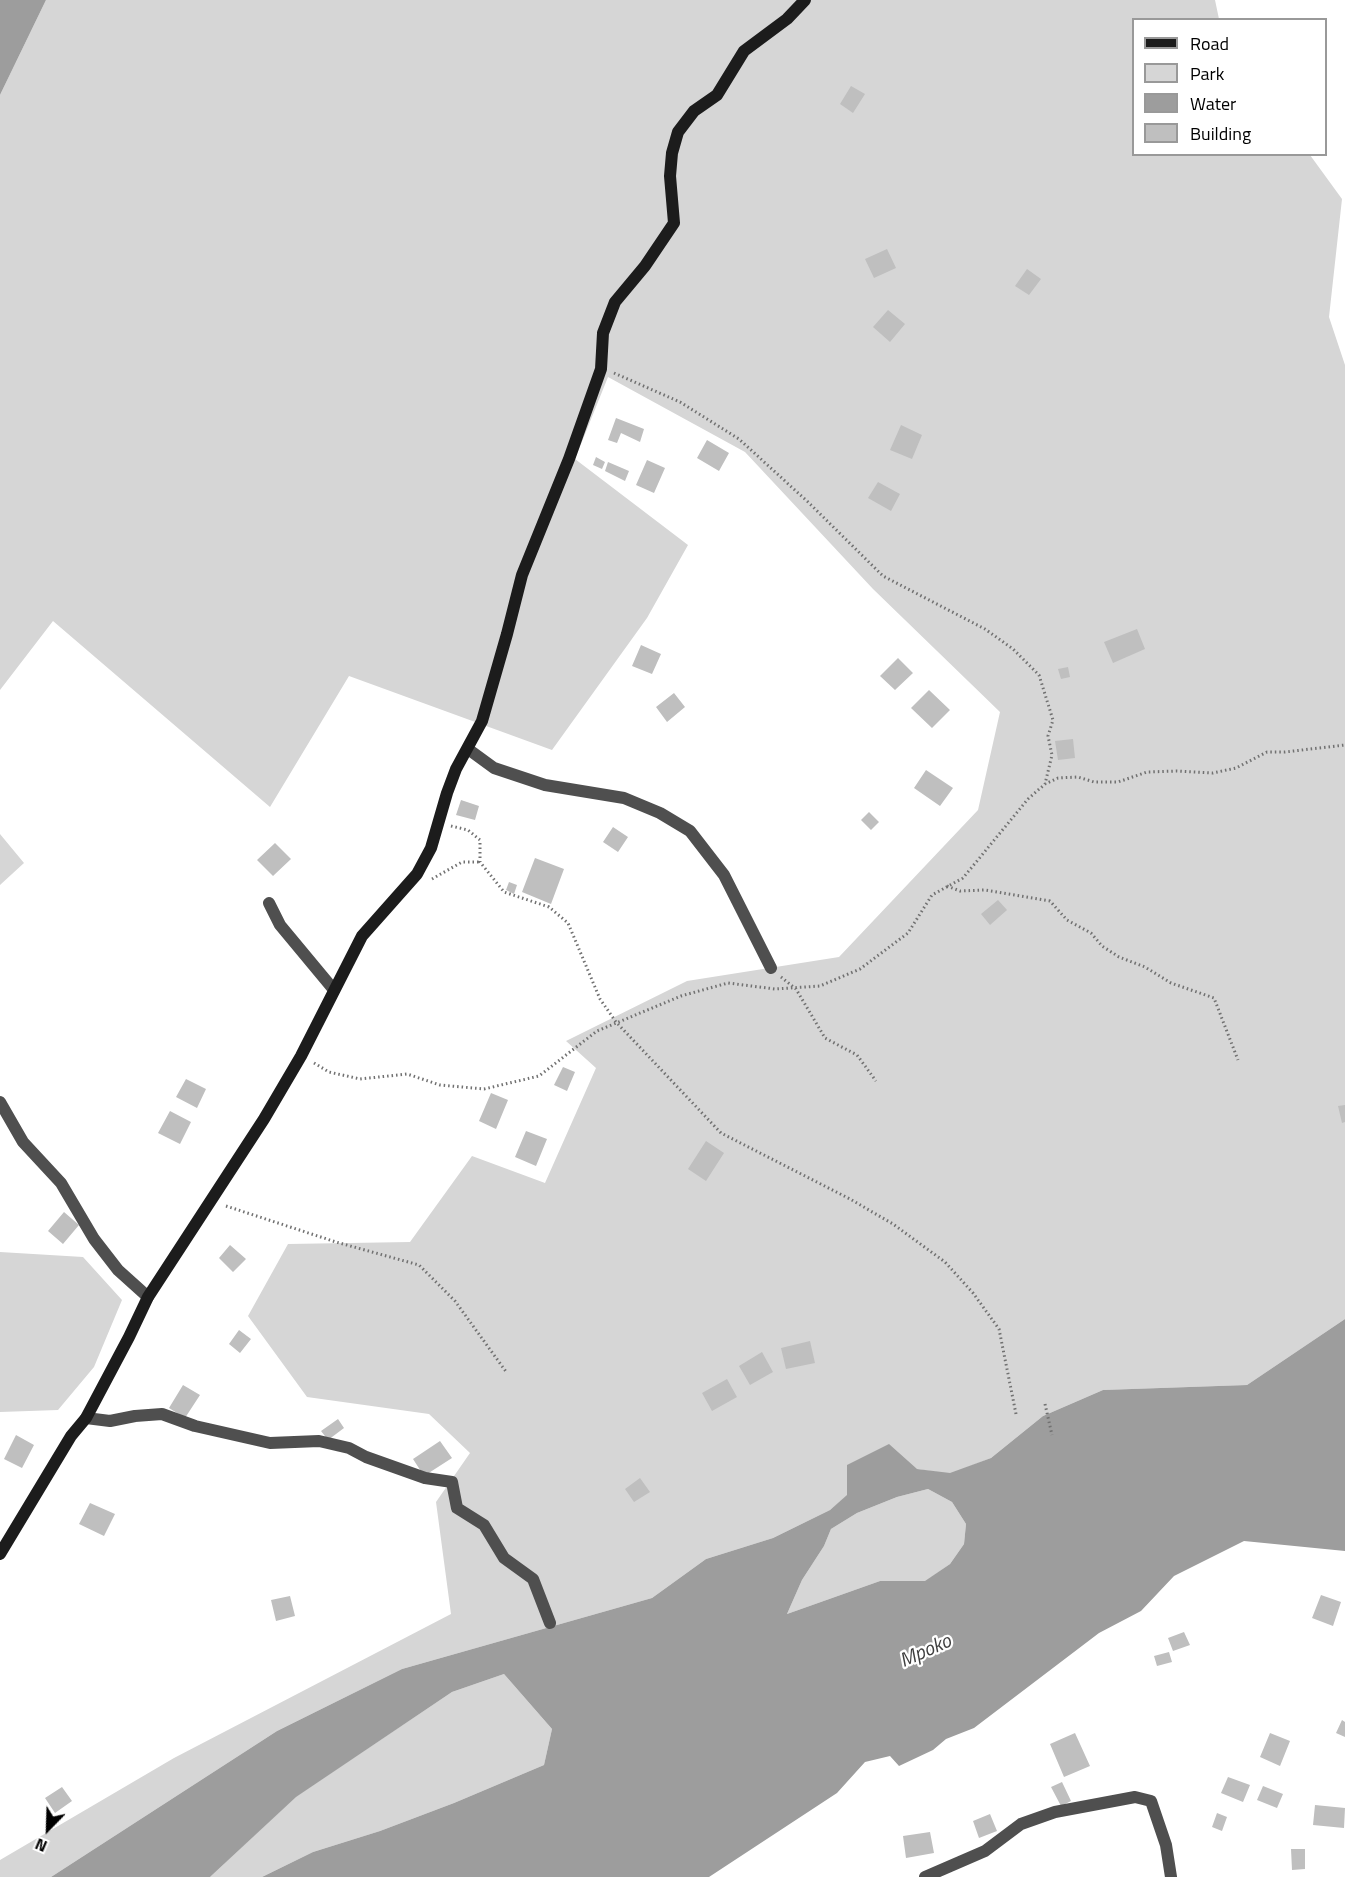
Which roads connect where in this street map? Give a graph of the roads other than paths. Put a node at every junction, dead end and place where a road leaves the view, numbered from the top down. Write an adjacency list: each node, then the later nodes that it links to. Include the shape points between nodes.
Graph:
1 (805, 0): 2 (street, via 787,19 744,51 717,95 694,111 678,132 670,176 674,223 615,302 603,333 601,369 522,575 482,720)
2 (468, 749): 4 (street, via 494,768 545,785 624,798 690,831 724,875); 5 (street, via 453,777 431,848 417,874 362,936)
3 (269, 903): 5 (street, via 280,926)
4 (771, 968)
5 (334, 990): 7 (street, via 264,1119)
6 (0, 1102): 7 (street, via 23,1142 61,1183 94,1239 118,1270)
7 (148, 1297): 8 (street)
8 (86, 1418): 9 (street, via 71,1436); 10 (street, via 110,1421 162,1414 195,1426 270,1443 319,1441 349,1448 424,1478 452,1482 457,1508 484,1525 504,1558 533,1579)
9 (0, 1554)
10 (549, 1623)
11 (925, 1877): 12 (street, via 985,1851 1021,1824 1055,1812 1136,1797 1151,1801 1167,1845)
12 (1171, 1877)

